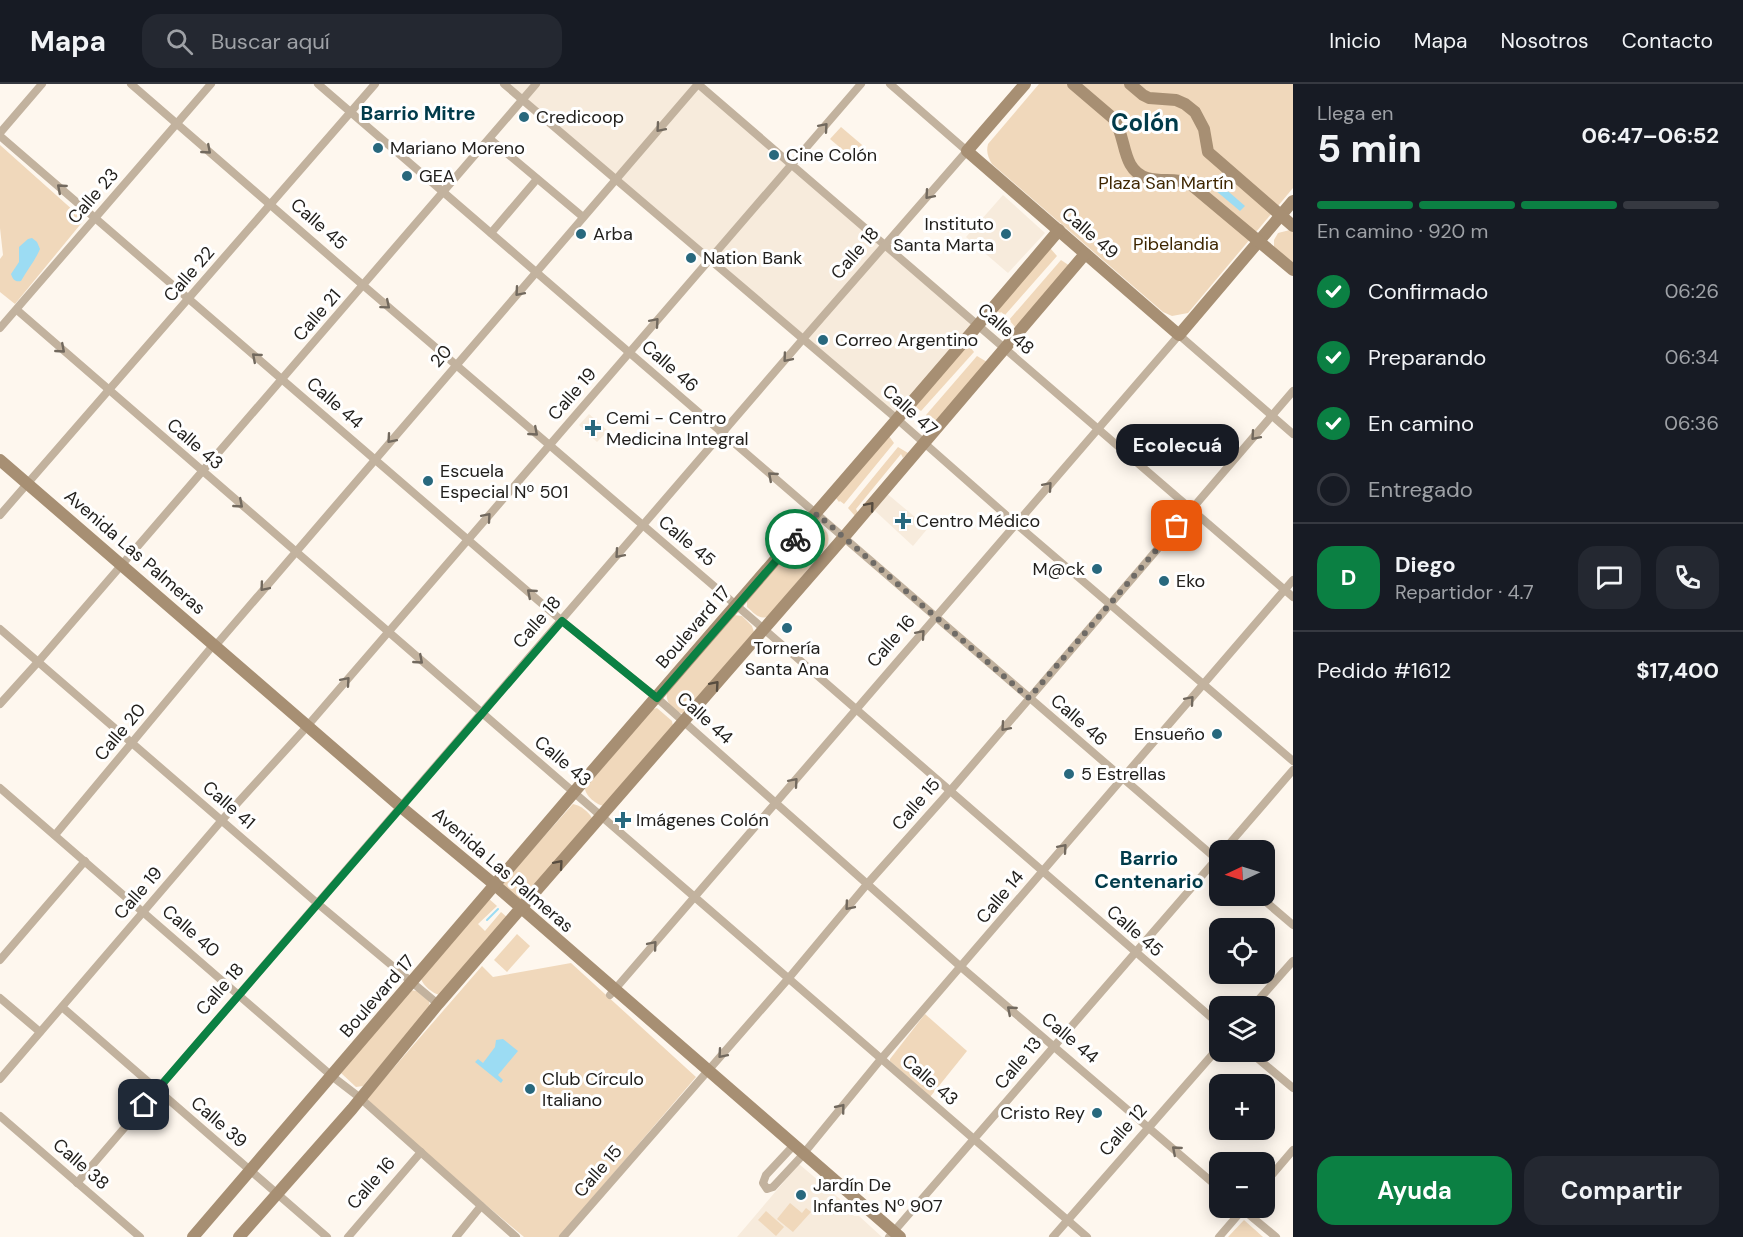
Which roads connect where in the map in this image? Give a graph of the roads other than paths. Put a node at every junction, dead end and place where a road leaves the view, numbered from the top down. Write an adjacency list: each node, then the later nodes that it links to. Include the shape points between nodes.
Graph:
1 (42, 84): 17 (street)
2 (131, 84): 16 (street, Calle 45)
3 (211, 84): 16 (street, Calle 23)
4 (318, 84): 15 (street, Calle 46)
5 (375, 84): 15 (street, Calle 22)
6 (504, 84): 14 (street, Calle 47)
7 (536, 84): 14 (street, Calle 21)
8 (698, 84): 20 (street, Calle 48); 22 (street, 20, one-way to 22)
9 (861, 84): 20 (street, Calle 19, one-way to 9)
10 (890, 84): 19 (street, Calle 49)
11 (1025, 84): 19 (main road, Calle 18)
12 (1073, 84): 32 (main road, via 1114,119 1135,171 1149,178 1189,183)
13 (1130, 84): 26 (main road, via 1149,98 1176,100 1195,112 1204,129 1208,152)
14 (522, 100): 18 (street, Calle 21); 22 (street, Calle 47)
15 (350, 112): 23 (street, Calle 46); 25 (street, Calle 22)
16 (177, 124): 25 (street, Calle 45, one-way to 25); 28 (street, Calle 23)
17 (0, 134): 28 (street, Calle 44, one-way to 17)
18 (490, 139): 21 (street); 23 (street, Calle 21)
19 (967, 151): 30 (main road, Calle 49); 33 (street, Calle 18, one-way to 33)
20 (791, 164): 33 (street, Calle 48); 35 (street, Calle 19)
21 (537, 180): 27 (street); 31 (street)
22 (615, 180): 27 (street, 20); 35 (street, Calle 47)
23 (445, 192): 31 (street, Calle 46); 38 (street, Calle 21)
24 (1293, 201): 26 (main road, Calle 16)
25 (271, 204): 38 (street, Calle 45); 39 (street, Calle 22)
26 (1281, 215): 29 (main road); 32 (main road, Calle 16)
27 (583, 217): 37 (street, 20)
28 (96, 218): 39 (street, Calle 44); 40 (street, Calle 23)
29 (1293, 226)
30 (1059, 231): 34 (main road, Calle 49); 41 (main road, Boulevard 17)
31 (491, 233): 37 (street, Calle 46)
32 (1260, 241): 36 (main road); 43 (main road, Calle 16)
33 (885, 246): 41 (street, Calle 48); 44 (street, Calle 18)
34 (1085, 254): 43 (main road, Calle 49); 45 (main road)
35 (708, 260): 44 (street, Calle 47); 46 (street, Calle 19, one-way to 35)
36 (1293, 270)
37 (536, 272): 46 (street, Calle 46); 47 (street, 20, one-way to 47)
38 (364, 286): 47 (street, Calle 45, one-way to 47); 48 (street, Calle 21)
39 (189, 299): 48 (street, Calle 44, one-way to 39); 49 (street, Calle 22)
40 (17, 310): 42 (street, Calle 23); 49 (street, Calle 43, one-way to 49)
41 (978, 326): 45 (street, Calle 48); 52 (main road, Boulevard 17)
42 (0, 328)
43 (1179, 335): 51 (street, Calle 49); 53 (street, Calle 16)
44 (803, 339): 52 (street, Calle 47); 54 (street, Calle 18, one-way to 54)
45 (1004, 350): 53 (street, Calle 48); 56 (main road)
46 (629, 352): 54 (street, Calle 46); 57 (street, Calle 19)
47 (456, 364): 57 (street, Calle 45, one-way to 57); 59 (street, 20, one-way to 59)
48 (282, 379): 59 (street, Calle 44); 61 (street, Calle 21)
49 (110, 391): 61 (street, Calle 43); 62 (street, Calle 22)
50 (1293, 391): 51 (street, Calle 15)
51 (1272, 416): 55 (street, Calle 49); 63 (street, Calle 15, one-way to 63)
52 (897, 419): 56 (street, Calle 47); 64 (main road, Boulevard 17)
53 (1098, 429): 63 (street, Calle 48); 66 (street, Calle 16, one-way to 53)
54 (723, 434): 64 (street, Calle 46, one-way to 54); 67 (street, Calle 18)
55 (1293, 434)
56 (923, 444): 66 (street, Calle 47); 68 (main road, one-way to 56)
57 (549, 445): 67 (street, Calle 45); 69 (street, Calle 19, one-way to 57)
58 (0, 459): 62 (main road, Avenida Las Palmeras)
59 (375, 459): 69 (street, Calle 44); 70 (street, 20)
60 (0, 468): 62 (main road, Avenida Las Palmeras)
61 (202, 472): 70 (street, Calle 43, one-way to 70); 71 (street, Calle 21)
62 (25, 486): 65 (street, Calle 22); 71 (main road, Avenida Las Palmeras)
63 (1190, 510): 73 (street, Calle 48); 75 (street, Calle 15)
64 (817, 514): 68 (street, Calle 46); 76 (main road, Boulevard 17)
65 (0, 515)
66 (1015, 523): 75 (street, Calle 47); 77 (street, Calle 16)
67 (644, 526): 76 (street, Calle 45); 78 (street, Calle 18, one-way to 78)
68 (844, 537): 77 (street, Calle 46); 80 (main road)
69 (468, 539): 78 (street, Calle 44, one-way to 69); 81 (street, Calle 19)
70 (294, 552): 81 (street, Calle 43); 82 (street, 20, one-way to 82)
71 (119, 568): 82 (main road, Avenida Las Palmeras); 83 (street, Calle 21)
72 (1293, 580): 73 (street, Calle 14)
73 (1284, 590): 74 (street, Calle 48); 84 (street, Calle 14)
74 (1293, 597)
75 (1111, 604): 84 (street, Calle 47); 86 (street, Calle 15)
76 (736, 605): 80 (street, Calle 45); 85 (main road, Boulevard 17)
77 (936, 617): 86 (street, Calle 46); 88 (street, Calle 16, one-way to 77)
78 (562, 621): 85 (street, Calle 44); 89 (street, Calle 18)
79 (0, 629): 83 (street, Calle 41)
80 (764, 629): 88 (street, Calle 45); 90 (main road, one-way to 80)
81 (387, 633): 89 (street, Calle 43, one-way to 89); 91 (street, Calle 19, one-way to 81)
82 (213, 647): 91 (main road, Avenida Las Palmeras); 92 (street, Calle 20)
83 (38, 662): 87 (street, Calle 21); 92 (street, Calle 41)
84 (1204, 684): 93 (street, Calle 47); 95 (street, Calle 14, one-way to 84)
85 (657, 698): 90 (street, Calle 44); 97 (main road, Boulevard 17)
86 (1029, 698): 95 (street, Calle 46); 98 (street, Calle 15, one-way to 98)
87 (0, 704)
88 (856, 709): 98 (street, Calle 45); 99 (street, Calle 16, one-way to 88)
89 (481, 714): 97 (street, Calle 43); 100 (street, Calle 18)
90 (684, 721): 99 (street, Calle 44); 101 (main road)
91 (305, 728): 100 (main road, Avenida Las Palmeras); 102 (street, Calle 19)
92 (133, 744): 102 (street, Calle 41); 103 (street, Calle 20)
93 (1293, 761)
94 (1293, 770): 104 (street)
95 (1122, 779): 105 (street, Calle 46); 108 (street, Calle 14, one-way to 95)
96 (0, 788): 103 (street, Calle 40)
97 (575, 791): 101 (street, Calle 43); 110 (main road, Boulevard 17)
98 (950, 791): 108 (street, Calle 45); 109 (street, Calle 15)
99 (775, 803): 109 (street, Calle 44); 111 (street, Calle 16)
100 (399, 809): 110 (main road, Avenida Las Palmeras); 112 (street, Calle 18)
101 (601, 816): 111 (street, Calle 43); 114 (main road, one-way to 101)
102 (222, 820): 112 (street, Calle 41); 115 (street, Calle 19)
103 (54, 835): 106 (street, Calle 40)
104 (1233, 840)
105 (1209, 852)
106 (85, 861): 115 (street, Calle 40); 118 (street)
107 (1209, 869): 117 (street, Calle 13)
108 (1042, 872): 117 (street, Calle 45); 120 (street, Calle 14)
109 (868, 883): 120 (street, Calle 44); 121 (street, Calle 15, one-way to 121)
110 (493, 888): 114 (main road, Avenida Las Palmeras); 122 (main road, Boulevard 17)
111 (694, 897): 121 (street, Calle 43); 123 (street, Calle 16, one-way to 111)
112 (317, 903): 122 (street, Calle 41); 124 (street, Calle 18)
113 (1271, 906): 116 (street)
114 (519, 911): 123 (main road, Avenida Las Palmeras); 127 (main road)
115 (143, 912): 124 (street, Calle 40); 128 (street, Calle 19)
116 (1293, 925)
117 (1135, 952): 129 (street, Calle 45); 131 (street, Calle 13)
118 (0, 960)
119 (1293, 961): 125 (street)
120 (962, 967): 131 (street, Calle 44, one-way to 120); 133 (street, Calle 14)
121 (788, 979): 133 (street, Calle 43); 135 (street, Calle 15, one-way to 135)
122 (412, 983): 127 (street, Calle 41); 136 (main road, Boulevard 17)
123 (613, 993): 135 (main road, Avenida Las Palmeras)
124 (239, 994): 136 (street, Calle 40); 139 (street, Calle 18)
125 (1262, 996)
126 (0, 998): 130 (street)
127 (438, 1004): 140 (main road)
128 (62, 1007): 130 (street, Calle 19); 139 (street, Calle 39)
129 (1209, 1016)
130 (40, 1032): 137 (street, Calle 19)
131 (1054, 1046): 142 (street, Calle 44); 143 (street, Calle 13)
132 (1209, 1058): 142 (street, Calle 12)
133 (881, 1059): 143 (street, Calle 43); 147 (street, Calle 14, one-way to 133)
134 (1262, 1062): 138 (street)
135 (706, 1072): 144 (main road, Avenida Las Palmeras); 165 (street, Calle 15)
136 (333, 1077): 140 (street, Calle 40); 148 (main road, Boulevard 17)
137 (0, 1079)
138 (1293, 1088)
139 (157, 1090): 148 (street, Calle 39); 151 (street, Calle 18)
140 (359, 1097): 146 (street); 152 (main road)
141 (0, 1116): 151 (street, Calle 38)
142 (1148, 1126): 150 (street, Calle 44, one-way to 142); 156 (street, Calle 12)
143 (974, 1140): 156 (street, Calle 43); 157 (street, Calle 13)
144 (791, 1147): 147 (main road, Avenida Las Palmeras); 147 (street, Calle 14, via 766,1175 766,1189 773,1187)
145 (1293, 1150): 149 (street)
146 (421, 1152): 153 (street); 162 (street, Calle 16)
147 (802, 1156): 157 (main road, Avenida Las Palmeras)
148 (250, 1171): 152 (street, Calle 39); 159 (main road, Boulevard 17)
149 (1275, 1171)
150 (1209, 1179)
151 (77, 1183): 158 (street, Calle 38)
152 (276, 1194): 160 (main road); 161 (street, Calle 39)
153 (481, 1206): 163 (street); 164 (street)
154 (1235, 1218): 168 (street)
155 (1254, 1218): 169 (street)
156 (1068, 1220): 166 (street, Calle 12); 167 (street, Calle 43)
157 (893, 1236)
158 (140, 1237)
159 (194, 1237)
160 (239, 1237)
161 (327, 1237)
162 (348, 1237)
163 (456, 1237)
164 (516, 1237)
165 (563, 1237)
166 (1053, 1237)
167 (1087, 1237)
168 (1219, 1237)
169 (1276, 1237)

